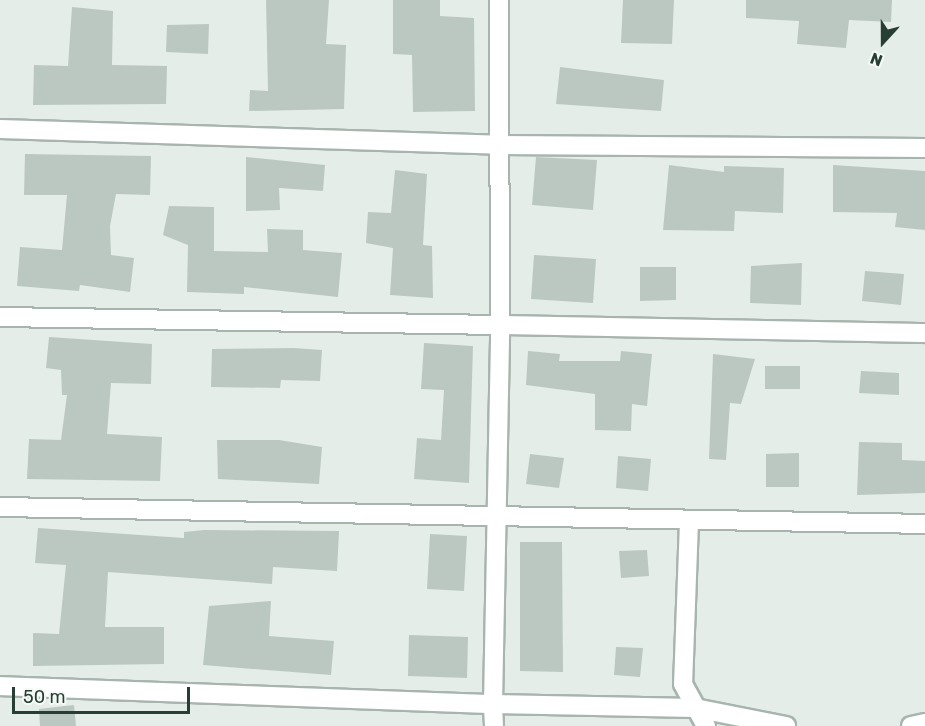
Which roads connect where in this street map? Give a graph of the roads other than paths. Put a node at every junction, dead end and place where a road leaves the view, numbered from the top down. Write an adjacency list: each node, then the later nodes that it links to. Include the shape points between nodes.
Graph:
1 (499, 0): 3 (street)
2 (0, 129): 3 (street)
3 (499, 145): 4 (street); 6 (street)
4 (925, 148)
5 (0, 317): 6 (street)
6 (500, 325): 7 (street); 9 (street)
7 (925, 333)
8 (0, 507): 9 (street)
9 (495, 520): 10 (street); 13 (street)
10 (689, 522): 11 (street); 14 (street, via 683,684)
11 (925, 524)
12 (0, 686): 13 (street)
13 (493, 704): 14 (street); 16 (street)
14 (695, 708): 17 (street); 18 (street)
15 (925, 723): 19 (street)
16 (494, 726)
17 (706, 726)
18 (786, 726)
19 (911, 726)

